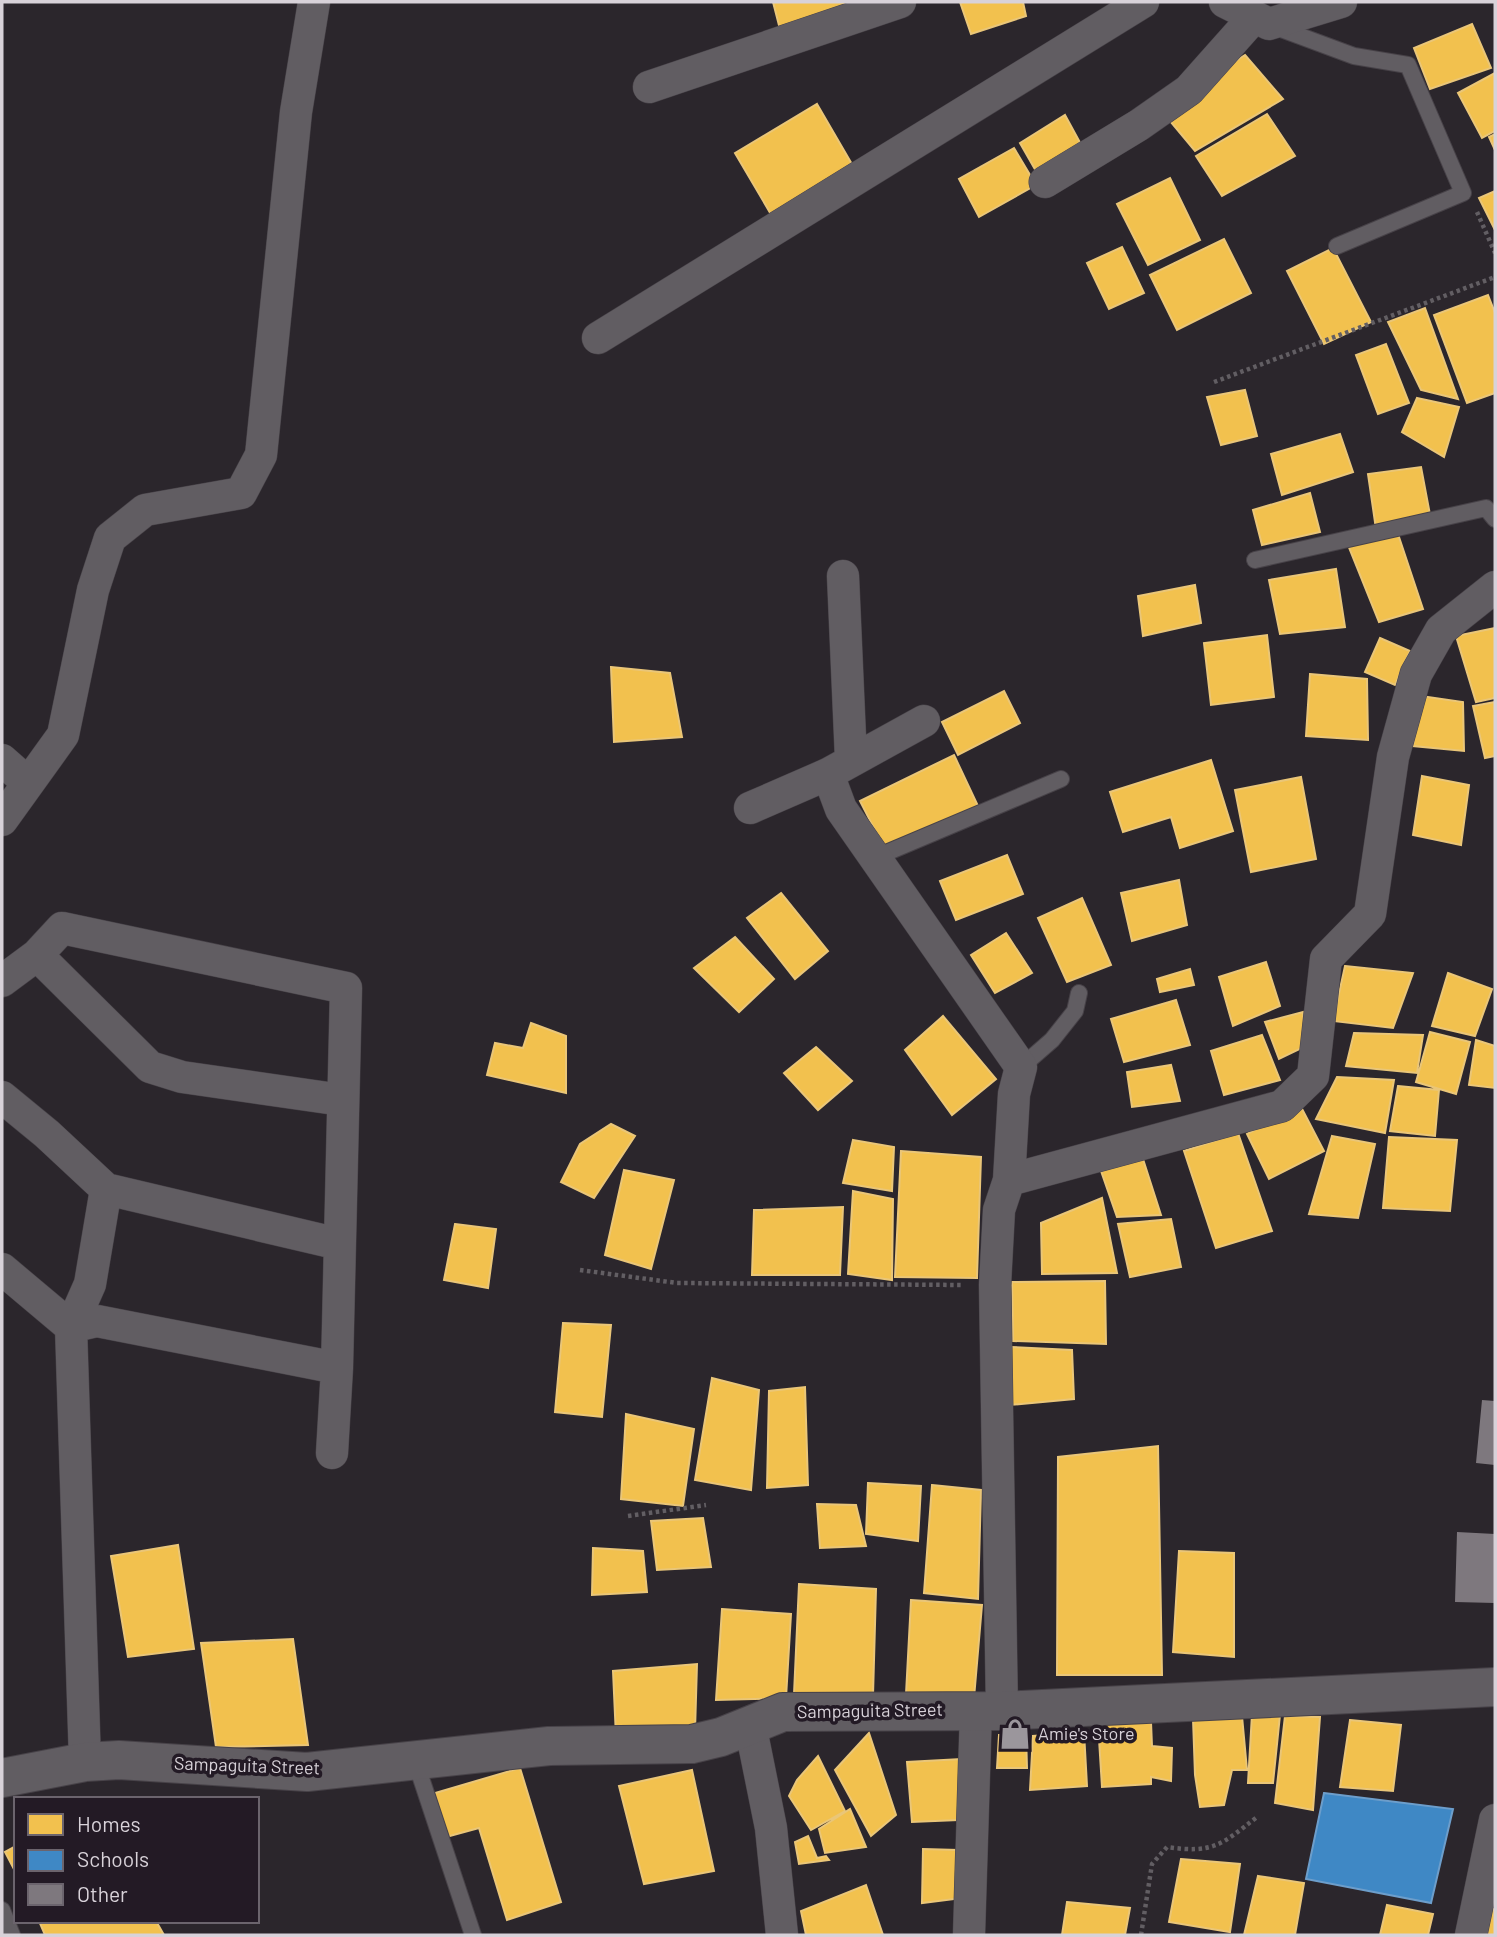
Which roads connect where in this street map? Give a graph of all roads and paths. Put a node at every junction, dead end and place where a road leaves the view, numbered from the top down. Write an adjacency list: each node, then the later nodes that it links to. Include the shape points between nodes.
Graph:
1 (314, 2): 23 (street, via 296,112 261,455 241,494 145,510 110,538 93,590 63,735)
2 (900, 2): 7 (street)
3 (1143, 2): 13 (street)
4 (1225, 2): 6 (street)
5 (1341, 2): 6 (street)
6 (1262, 20): 8 (street, via 1189,90); 9 (lane, via 1354,56 1408,65)
7 (649, 87)
8 (1045, 182)
9 (1463, 193): 10 (lane); 11 (path, via 1474,205)
10 (1337, 246)
11 (1495, 253)
12 (1495, 276): 14 (path)
13 (598, 338)
14 (1214, 382)
15 (1495, 519): 16 (lane, via 1486,508)
16 (1255, 560)
17 (843, 576): 21 (street)
18 (1495, 587): 33 (street, via 1441,630 1416,674 1393,757 1370,914 1326,959 1312,1076 1282,1107)
19 (924, 721): 21 (street)
20 (2, 760): 23 (street)
21 (840, 767): 24 (street); 26 (street, via 841,809)
22 (1061, 779): 26 (lane)
23 (28, 783): 25 (street)
24 (750, 808)
25 (2, 820)
26 (874, 858): 30 (street)
27 (37, 955): 28 (street); 32 (street, via 150,1067 182,1077); 32 (street, via 62,928 346,988)
28 (2, 981)
29 (1079, 993): 30 (lane, via 1075,1011 1052,1040)
30 (1021, 1067): 33 (street, via 1014,1094)
31 (2, 1097): 34 (street)
32 (342, 1100): 35 (street)
33 (1009, 1180): 38 (street, via 999,1210)
34 (106, 1189): 35 (street); 39 (street, via 90,1284)
35 (339, 1244): 40 (street)
36 (2, 1269): 39 (street)
37 (580, 1270): 38 (path, via 677,1283)
38 (995, 1285): 45 (street)
39 (71, 1327): 40 (street, via 97,1321); 48 (street)
40 (337, 1368): 41 (street)
41 (332, 1453)
42 (706, 1506): 43 (path)
43 (628, 1516)
44 (1495, 1687): 45 (street, Sampaguita Street)
45 (989, 1710): 46 (street, Sampaguita Street, via 783,1712); 56 (street)
46 (750, 1724): 47 (street, Sampaguita Street, via 692,1744 549,1746); 55 (street, via 771,1828)
47 (415, 1760): 48 (street, Sampaguita Street, via 307,1772 119,1760); 54 (lane)
48 (85, 1762): 49 (street, Sampaguita Street)
49 (2, 1778)
50 (1257, 1817): 57 (path, via 1220,1846 1167,1847 1152,1864)
51 (1495, 1820): 58 (street)
52 (2, 1910): 53 (lane)
53 (12, 1935)
54 (473, 1935)
55 (782, 1935)
56 (969, 1935)
57 (1141, 1935)
58 (1471, 1935)

